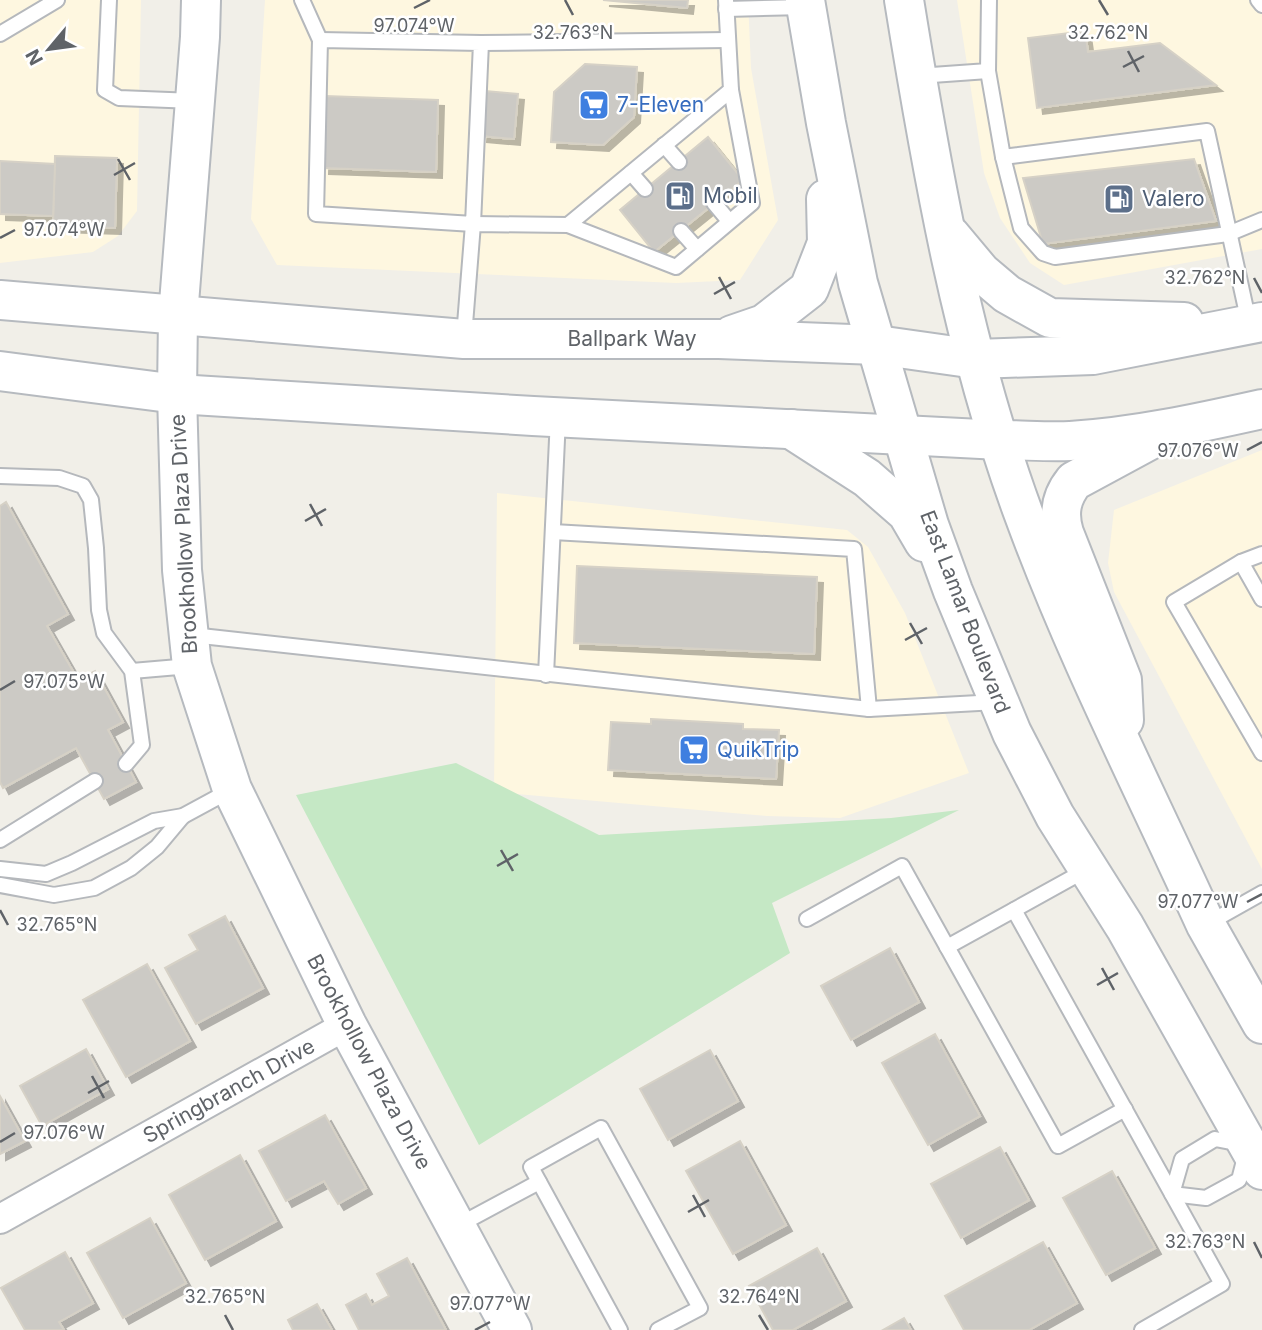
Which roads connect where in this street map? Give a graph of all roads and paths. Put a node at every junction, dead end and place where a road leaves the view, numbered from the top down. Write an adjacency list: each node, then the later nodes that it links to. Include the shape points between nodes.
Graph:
1 (57, 0): 11 (lane)
2 (109, 0): 18 (lane, via 105,90 119,98)
3 (201, 0): 18 (main road, Brookhollow Plaza Drive)
4 (302, 0): 12 (lane)
5 (904, 0): 16 (main road)
6 (989, 0): 15 (lane)
7 (1258, 0): 10 (lane)
8 (805, 3): 9 (lane); 19 (main road, East Lamar Boulevard)
9 (726, 4): 13 (lane)
10 (1262, 5)
11 (0, 34)
12 (320, 40): 14 (lane); 28 (lane, via 316,214)
13 (728, 40): 14 (lane); 17 (lane)
14 (481, 43): 28 (lane)
15 (988, 71): 16 (lane); 21 (lane)
16 (916, 76): 30 (main road)
17 (731, 90): 20 (lane); 26 (lane, via 752,203)
18 (195, 101): 35 (main road, Brookhollow Plaza Drive)
19 (825, 123): 38 (main road, via 827,243 808,289 764,324); 39 (main road, East Lamar Boulevard, via 858,283)
20 (664, 145): 22 (lane); 23 (lane)
21 (1003, 158): 32 (lane, via 1021,228 1043,253 1055,257); 32 (lane, via 1207,131)
22 (679, 162)
23 (631, 173): 24 (lane); 29 (lane)
24 (645, 189)
25 (714, 203): 26 (lane)
26 (729, 220): 33 (lane)
27 (1262, 220): 32 (lane)
28 (473, 224): 29 (lane); 37 (lane)
29 (568, 225): 33 (lane, via 676,267)
30 (945, 229): 36 (main road, via 981,272 1050,318); 40 (main road)
31 (681, 231): 33 (lane)
32 (1228, 234): 36 (lane)
33 (697, 249)
34 (0, 300): 35 (main road, Ballpark Way)
35 (178, 316): 37 (main road, Ballpark Way); 42 (main road, Brookhollow Plaza Drive)
36 (1255, 323): 40 (main road, Ballpark Way, via 1094,355)
37 (464, 339): 38 (main road, Ballpark Way)
38 (719, 339): 39 (main road, Ballpark Way)
39 (877, 345): 40 (main road, Ballpark Way); 47 (main road, East Lamar Boulevard)
40 (976, 359): 48 (main road)
41 (0, 371): 42 (main road)
42 (177, 394): 44 (main road); 55 (main road, Brookhollow Plaza Drive)
43 (1262, 410): 45 (main road)
44 (558, 417): 46 (main road); 50 (lane)
45 (1176, 427): 48 (main road, via 1068,441); 60 (main road, via 1083,474 1067,490 1060,511 1064,533 1122,680)
46 (789, 428): 47 (main road); 53 (main road, via 867,478 907,513)
47 (902, 433): 48 (main road); 53 (main road, East Lamar Boulevard)
48 (1000, 440): 60 (main road, via 1023,514)
49 (0, 477): 56 (lane, via 59,478 83,486 91,500 104,633)
50 (552, 532): 57 (lane); 59 (lane, via 853,549)
51 (1262, 554): 52 (lane)
52 (1241, 562): 54 (lane); 61 (lane, via 1174,602)
53 (953, 591): 58 (main road, East Lamar Boulevard)
54 (1262, 599)
55 (189, 650): 56 (lane); 57 (lane); 64 (main road, Brookhollow Plaza Drive)
56 (132, 671): 62 (lane, via 142,745)
57 (547, 675): 59 (lane)
58 (999, 702): 59 (lane); 68 (main road, East Lamar Boulevard, via 1055,816)
59 (869, 709)
60 (1124, 747): 73 (main road)
61 (1262, 753)
62 (126, 764)
63 (95, 782): 66 (lane)
64 (232, 789): 65 (lane); 76 (main road, Brookhollow Plaza Drive)
65 (183, 816): 67 (lane, via 154,821 46,874); 69 (lane, via 157,847 94,888 54,895)
66 (0, 840)
67 (0, 869)
68 (1088, 870): 71 (lane); 78 (main road, East Lamar Boulevard)
69 (0, 885)
70 (1262, 893): 73 (lane)
71 (1014, 910): 74 (lane); 77 (lane)
72 (807, 919): 74 (lane, via 902,866)
73 (1206, 925): 75 (main road)
74 (947, 947): 77 (lane, via 1058,1146)
75 (1262, 1024)
76 (347, 1025): 81 (street, Springbranch Drive); 82 (main road, Brookhollow Plaza Drive)
77 (1125, 1109): 80 (lane)
78 (1257, 1151): 80 (lane, via 1239,1180 1206,1198); 80 (lane, via 1215,1139 1181,1159)
79 (539, 1182): 82 (lane); 84 (lane); 85 (lane, via 531,1167 601,1128 699,1308)
80 (1172, 1194): 86 (lane, via 1222,1284)
81 (0, 1219)
82 (456, 1227): 83 (main road, Brookhollow Plaza Drive)
83 (512, 1330)
84 (620, 1330)
85 (659, 1330)
86 (1142, 1330)

